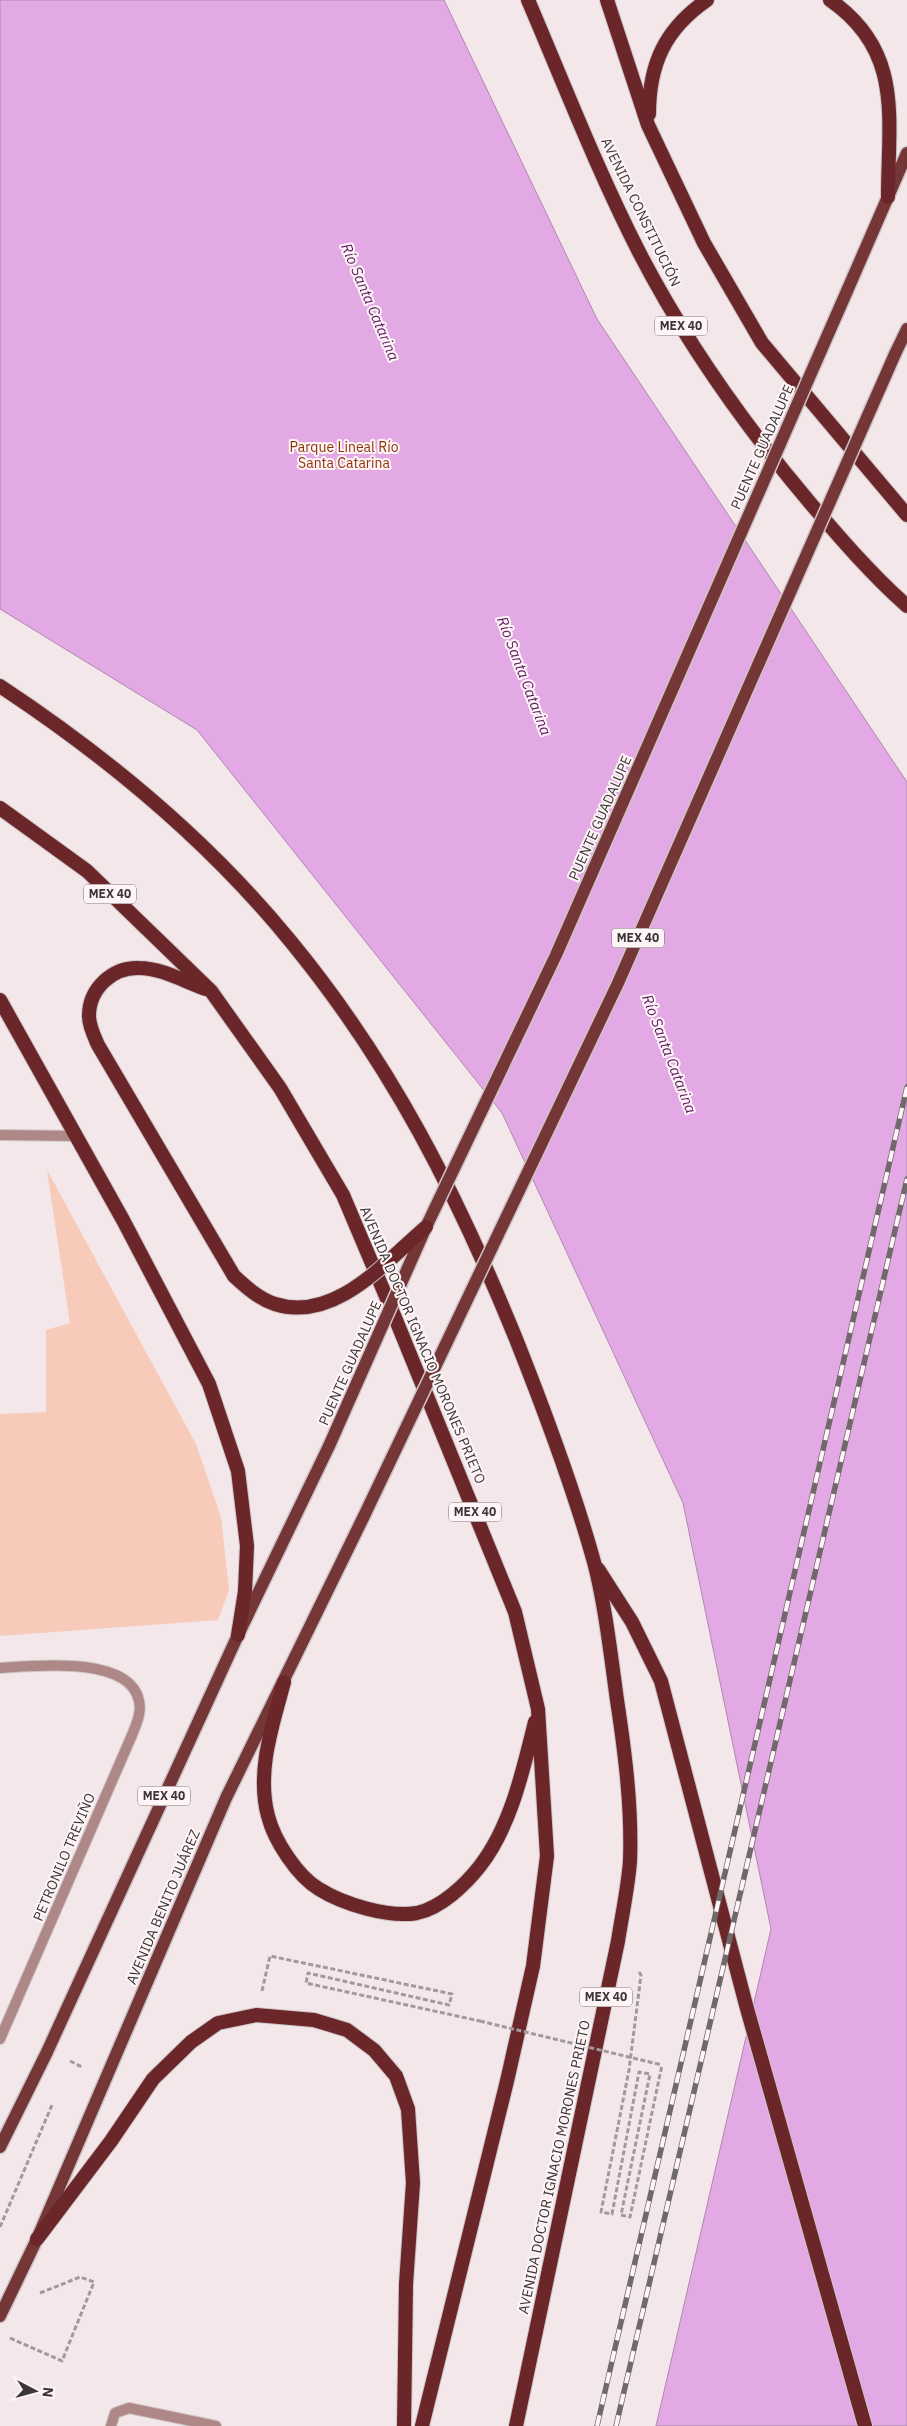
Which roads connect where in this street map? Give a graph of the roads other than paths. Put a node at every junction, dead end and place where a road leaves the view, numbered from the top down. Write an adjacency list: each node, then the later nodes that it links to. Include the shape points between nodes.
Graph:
1 (528, 0): 10 (highway, AVENIDA CONSTITUCIÓN / MEX 40, via 604,178 640,253 681,325 726,395 779,467 837,535)
2 (607, 0): 5 (highway)
3 (707, 0): 5 (highway, via 675,28 662,48 653,70)
4 (830, 0): 7 (highway, via 862,27 875,46 884,69 888,92)
5 (648, 125): 9 (highway, via 704,243 762,342)
6 (907, 153): 7 (main road, MEX 40)
7 (888, 197): 17 (main road, PUENTE GUADALUPE / MEX 40, bridge, via 556,955)
8 (907, 329): 21 (main road, AVENIDA BENITO JUÁREZ / MEX 40, bridge, via 618,983)
9 (907, 515)
10 (907, 606)
11 (0, 686): 18 (highway, AVENIDA DOCTOR IGNACIO MORONES PRIETO / MEX 40, via 72,735 188,831 241,884 290,941 375,1056 442,1171 489,1272 541,1402)
12 (0, 808): 13 (highway, AVENIDA DOCTOR IGNACIO MORONES PRIETO / MEX 40, via 87,871)
13 (211, 991): 17 (highway, bridge, via 155,970 126,969 112,975 100,986 92,1000 89,1016 98,1046 234,1276 259,1297 274,1304 290,1308 309,1307 328,1302 354,1288); 22 (highway, AVENIDA DOCTOR IGNACIO MORONES PRIETO / MEX 40, via 280,1088 343,1195 515,1612)
14 (0, 1000): 16 (highway)
15 (0, 1135): 16 (street)
16 (76, 1136): 19 (highway, via 209,1384 238,1471 247,1546 245,1592)
17 (426, 1227): 19 (main road, PUENTE GUADALUPE / MEX 40, bridge, via 329,1446)
18 (595, 1564): 31 (highway, AVENIDA DOCTOR IGNACIO MORONES PRIETO / MEX 40, via 628,1775 630,1863 618,1941); 32 (highway, via 632,1622 661,1681 748,2015)
19 (238, 1636): 24 (main road, MEX 40, via 47,2052)
20 (0, 1668): 23 (street, PETRONILO TREVIÑO, via 78,1666 110,1673 132,1684 139,1702 138,1718)
21 (284, 1682): 22 (highway, via 269,1736 263,1787 268,1816 279,1846 318,1888 380,1911 417,1912 442,1901 480,1866 519,1784); 25 (main road, AVENIDA BENITO JUÁREZ / MEX 40, via 226,1798)
22 (538, 1709): 30 (highway, AVENIDA DOCTOR IGNACIO MORONES PRIETO / MEX 40, via 547,1856 533,1966)
23 (0, 2039)
24 (0, 2146)
25 (36, 2239): 26 (main road, AVENIDA BENITO JUÁREZ / MEX 40); 29 (highway, via 111,2141 153,2079 191,2042 218,2023 256,2015 314,2020 347,2030 374,2050 396,2076 408,2109 414,2183 406,2284)
26 (2, 2312)
27 (110, 2426): 28 (street, via 115,2413 129,2408)
28 (216, 2426)
29 (404, 2426)
30 (422, 2426)
31 (516, 2426)
32 (866, 2426)

